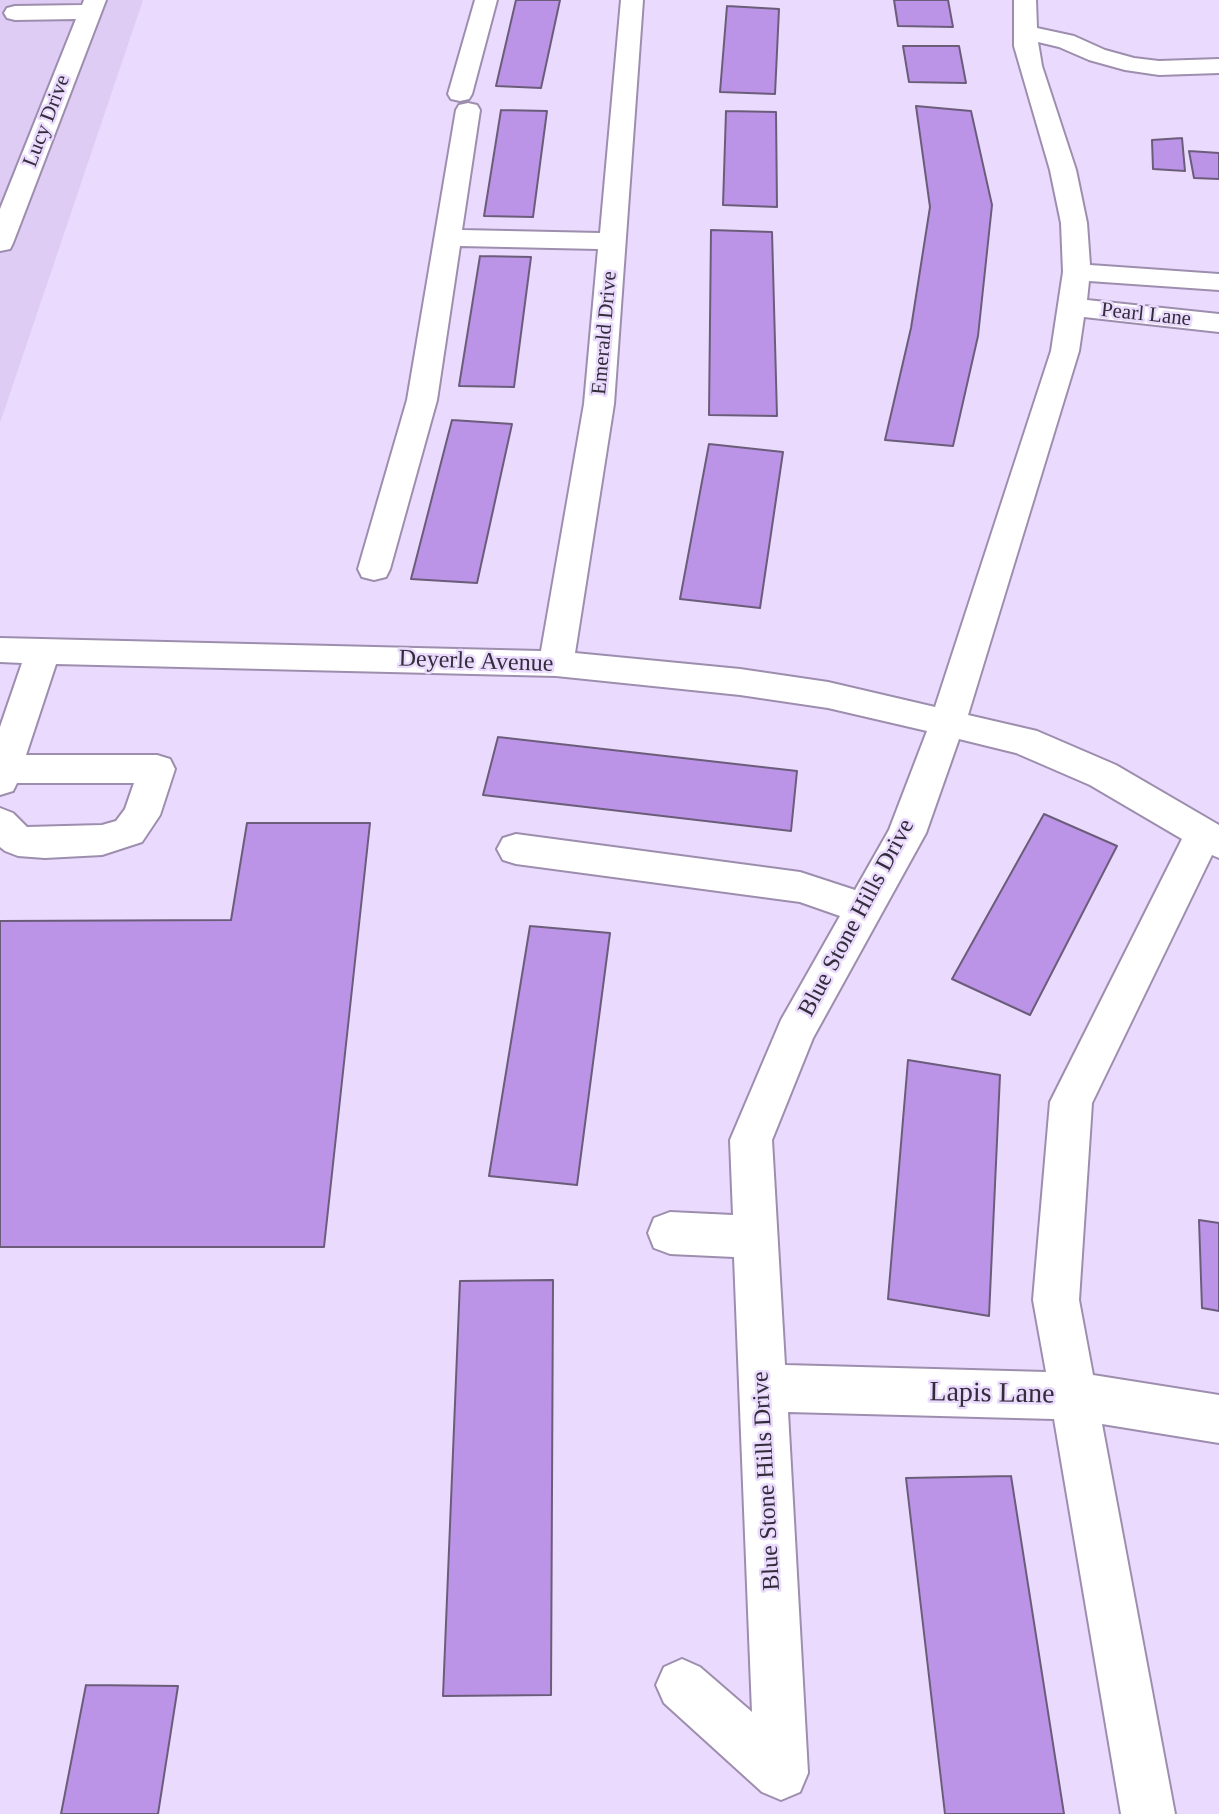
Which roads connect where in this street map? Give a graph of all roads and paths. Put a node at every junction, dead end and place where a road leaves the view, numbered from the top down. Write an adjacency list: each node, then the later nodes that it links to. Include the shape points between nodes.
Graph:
1 (486, 0): 7 (street, via 464,102)
2 (632, 0): 8 (street, Emerald Drive)
3 (92, 6): 4 (street); 9 (street, Lucy Drive, via 21,158)
4 (15, 13)
5 (1025, 17): 6 (street, via 1104,57 1143,66); 11 (street, Blue Stone Hills Drive, via 1030,66 1063,170 1074,223)
6 (1219, 66)
7 (447, 238): 8 (street); 13 (street, via 422,400)
8 (613, 241): 16 (street, Emerald Drive, via 599,404)
9 (0, 243)
10 (1219, 282): 11 (street, Pearl Lane)
11 (1075, 290): 12 (street, Pearl Lane); 17 (street, Blue Stone Hills Drive, via 1065,351)
12 (1219, 323)
13 (374, 569)
14 (0, 650): 15 (street, Deyerle Avenue)
15 (43, 650): 16 (street, Deyerle Avenue); 18 (street)
16 (556, 664): 17 (street, Deyerle Avenue, via 815,693)
17 (948, 722): 20 (street, Deyerle Avenue, via 1024,741 1103,775); 22 (street, Blue Stone Hills Drive, via 907,833)
18 (2, 775): 19 (street, via 157,769 142,815 129,832 102,841 18,841)
19 (0, 823)
20 (1211, 839): 26 (street, via 1071,1102 1056,1300)
21 (516, 849): 22 (street, via 800,887)
22 (866, 909): 24 (street, Blue Stone Hills Drive, via 795,1032 751,1140)
23 (670, 1233): 24 (street)
24 (754, 1237): 25 (street, Blue Stone Hills Drive)
25 (763, 1388): 26 (street, Lapis Lane); 28 (street, Blue Stone Hills Drive, via 781,1773)
26 (1075, 1396): 27 (street, Lapis Lane); 29 (street)
27 (1219, 1419)
28 (682, 1685)
29 (1148, 1814)

